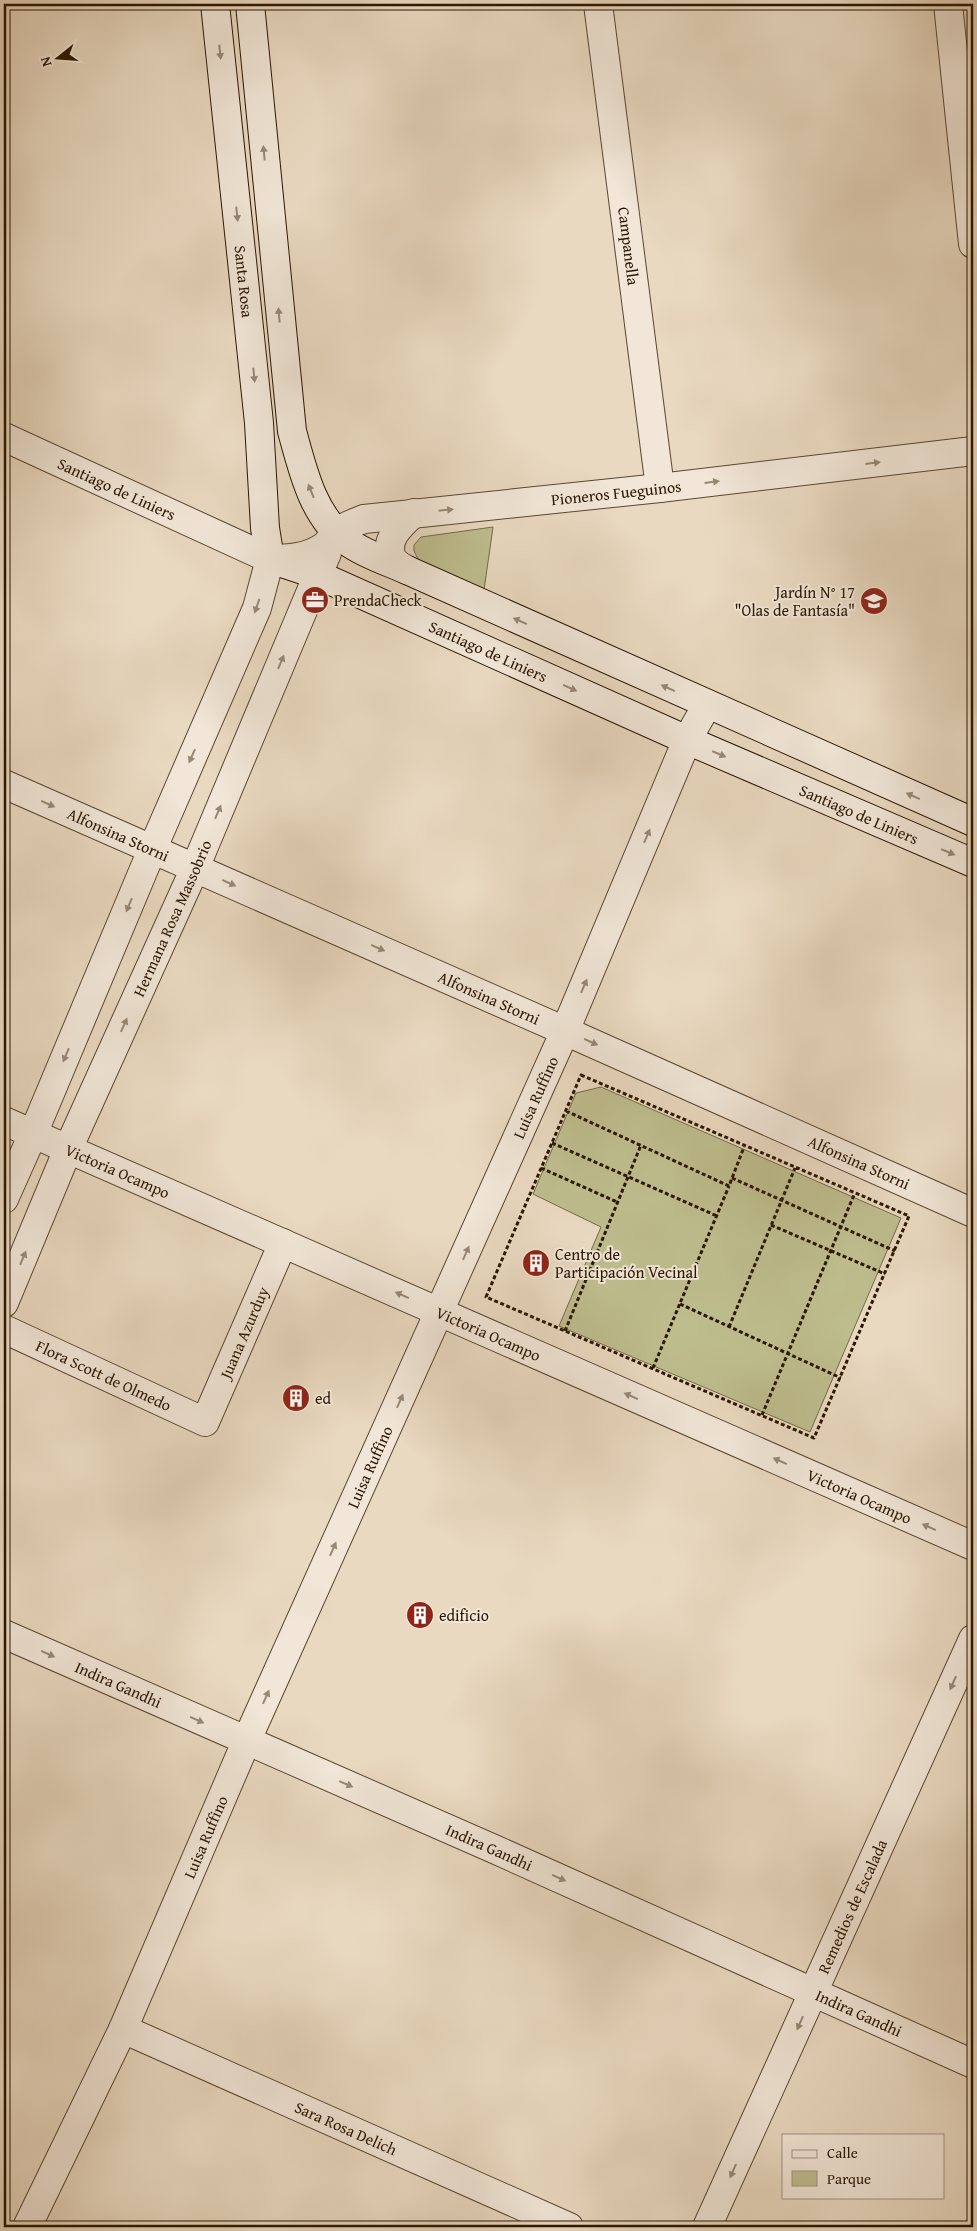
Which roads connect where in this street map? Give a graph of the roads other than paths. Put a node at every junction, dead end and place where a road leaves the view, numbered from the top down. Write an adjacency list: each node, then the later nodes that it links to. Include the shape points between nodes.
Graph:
1 (215, 4): 11 (street, Santa Rosa, one-way to 11)
2 (250, 4): 10 (street, Santa Rosa, one-way to 2, via 312,496 292,432)
3 (598, 4): 8 (street, Campanella)
4 (948, 4): 5 (street)
5 (973, 244)
6 (4, 437): 11 (street, Santiago de Liniers)
7 (973, 451): 8 (street, Pioneros Fueguinos, one-way to 7)
8 (660, 488): 9 (street, Pioneros Fueguinos, one-way to 8)
9 (414, 513): 10 (street, Pioneros Fueguinos, via 364,519); 12 (street, via 391,537 390,551 394,561)
10 (336, 533): 11 (street, Pioneros Fueguinos, via 323,547 309,554); 12 (street, via 350,544); 13 (street, Hermana Rosa Massobrio)
11 (270, 559): 13 (street, Santiago de Liniers); 18 (street, one-way to 18, via 257,608)
12 (407, 570): 14 (street, one-way to 12)
13 (318, 576): 15 (street, Santiago de Liniers, one-way to 15); 20 (street, Hermana Rosa Massobrio, one-way to 13)
14 (707, 705): 15 (street, Luisa Ruffino); 17 (street, one-way to 14)
15 (688, 740): 19 (street, Santiago de Liniers, one-way to 19); 21 (street, Luisa Ruffino, one-way to 15)
16 (4, 784): 18 (street, Alfonsina Storni, one-way to 18)
17 (973, 822)
18 (152, 850): 20 (street, Alfonsina Storni); 23 (street, one-way to 23)
19 (973, 863)
20 (195, 868): 21 (street, Alfonsina Storni, one-way to 21); 24 (street, Hermana Rosa Massobrio, one-way to 20)
21 (565, 1030): 26 (street, Alfonsina Storni, one-way to 26); 29 (street, Luisa Ruffino, one-way to 21)
22 (4, 1121): 23 (street, Victoria Ocampo)
23 (33, 1134): 24 (street, Victoria Ocampo); 25 (street)
24 (68, 1149): 27 (street, Victoria Ocampo); 28 (street, Hermana Rosa Massobrio, one-way to 24)
25 (4, 1199)
26 (973, 1213)
27 (283, 1243): 29 (street, Victoria Ocampo, one-way to 27); 31 (street, Juana Azurduy)
28 (4, 1303)
29 (440, 1312): 32 (street, Victoria Ocampo, one-way to 29); 35 (street, Luisa Ruffino, one-way to 29)
30 (4, 1329): 31 (street, Flora Scott de Olmedo)
31 (205, 1422)
32 (973, 1546)
33 (4, 1634): 35 (street, Indira Gandhi, one-way to 35)
34 (973, 1639): 36 (street, Remedios de Escalada, one-way to 36)
35 (246, 1742): 36 (street, Indira Gandhi, one-way to 36); 37 (street, Luisa Ruffino)
36 (813, 1992): 38 (street, Indira Gandhi); 41 (street, Remedios de Escalada, one-way to 41)
37 (123, 2029): 39 (street, Luisa Ruffino); 40 (street, Sara Rosa Delich)
38 (973, 2064)
39 (27, 2227)
40 (569, 2227)
41 (707, 2227)

